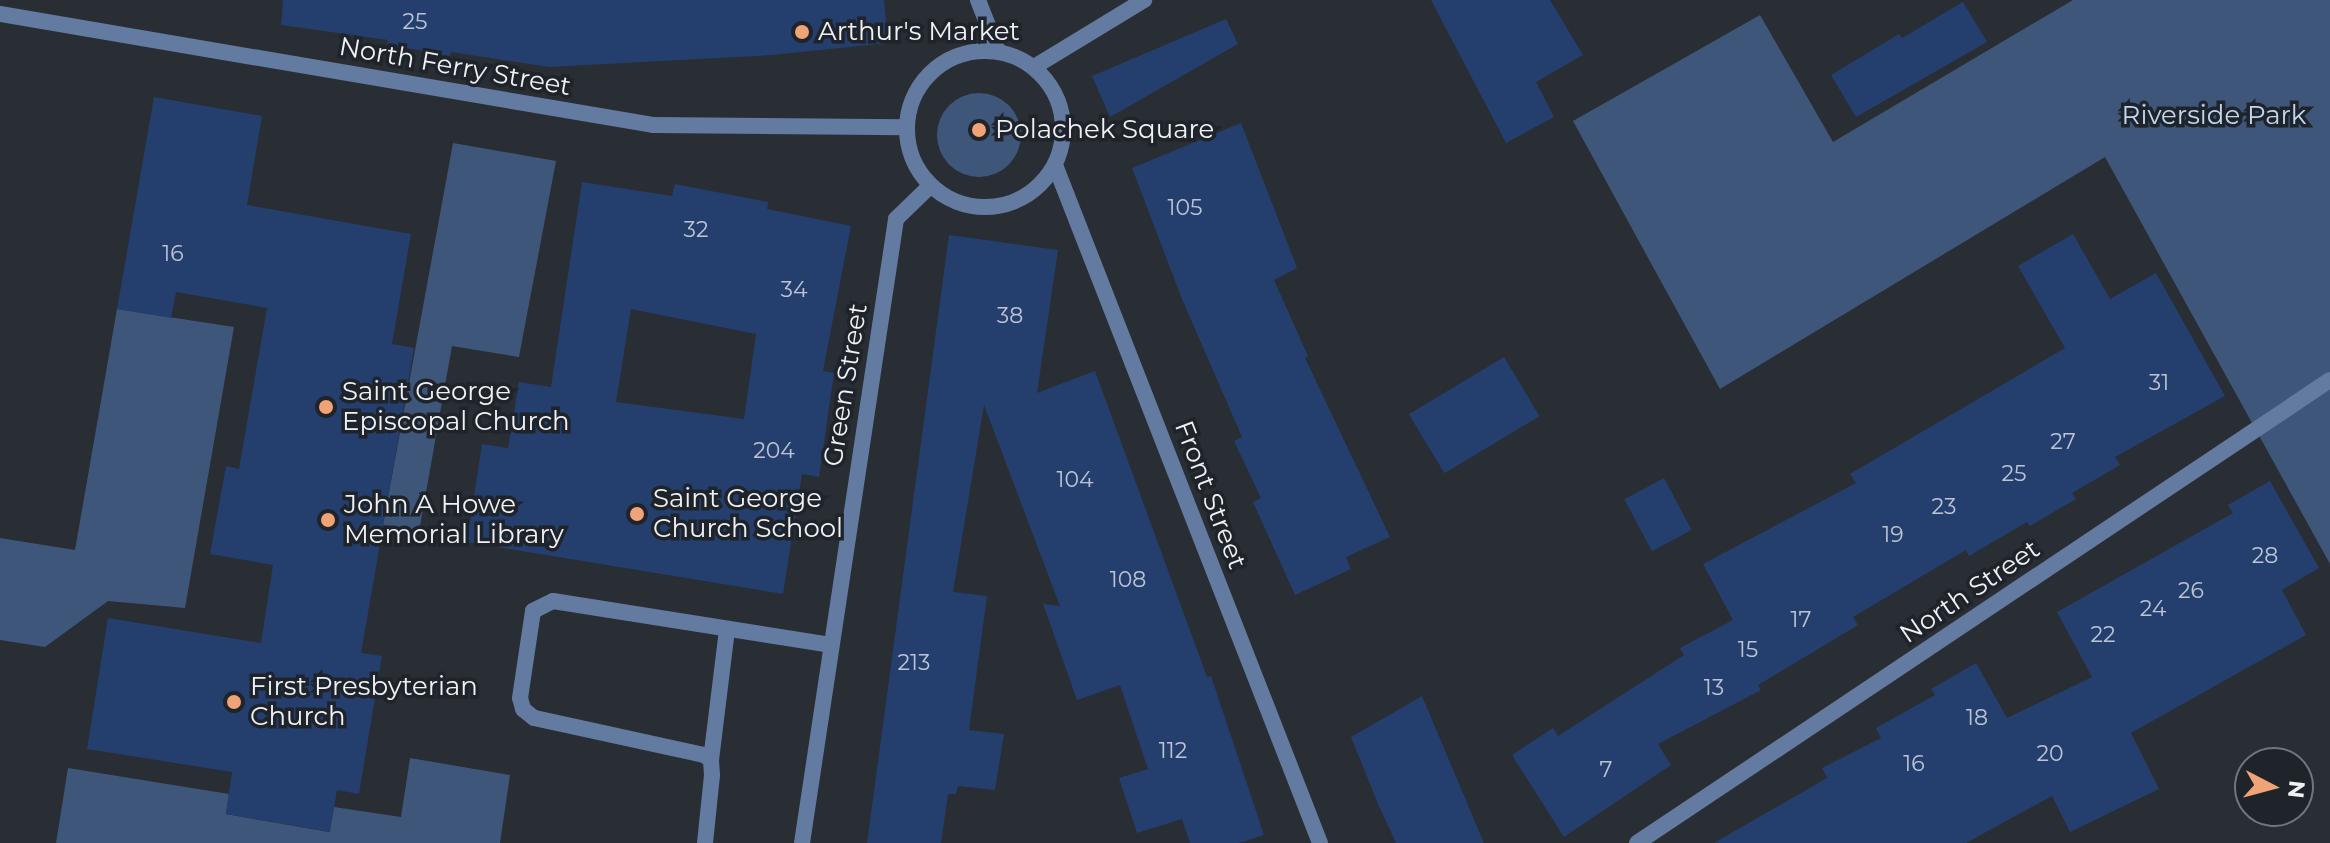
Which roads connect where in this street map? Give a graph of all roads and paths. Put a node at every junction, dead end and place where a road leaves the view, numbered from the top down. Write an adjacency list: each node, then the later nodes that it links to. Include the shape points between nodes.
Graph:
1 (978, 0): 4 (street)
2 (1144, 0): 5 (street)
3 (0, 14): 6 (street, North Ferry Street, via 653,125)
4 (998, 51): 5 (street); 6 (street, via 971,51 946,60 925,78 912,101)
5 (1034, 67): 7 (street, via 1052,87 1063,113 1063,140)
6 (907, 127): 8 (street, via 909,149)
7 (1055, 165): 8 (street, via 1030,192 998,207 974,207); 15 (street, Front Street)
8 (930, 186): 11 (street, Green Street, via 896,219)
9 (2330, 380): 16 (street, North Street)
10 (727, 629): 11 (street); 12 (street); 12 (street, via 553,601 533,611 527,632 520,698 534,718)
11 (831, 645): 14 (street, Green Street)
12 (711, 760): 13 (street)
13 (705, 843)
14 (802, 843)
15 (1320, 843)
16 (1637, 843)

